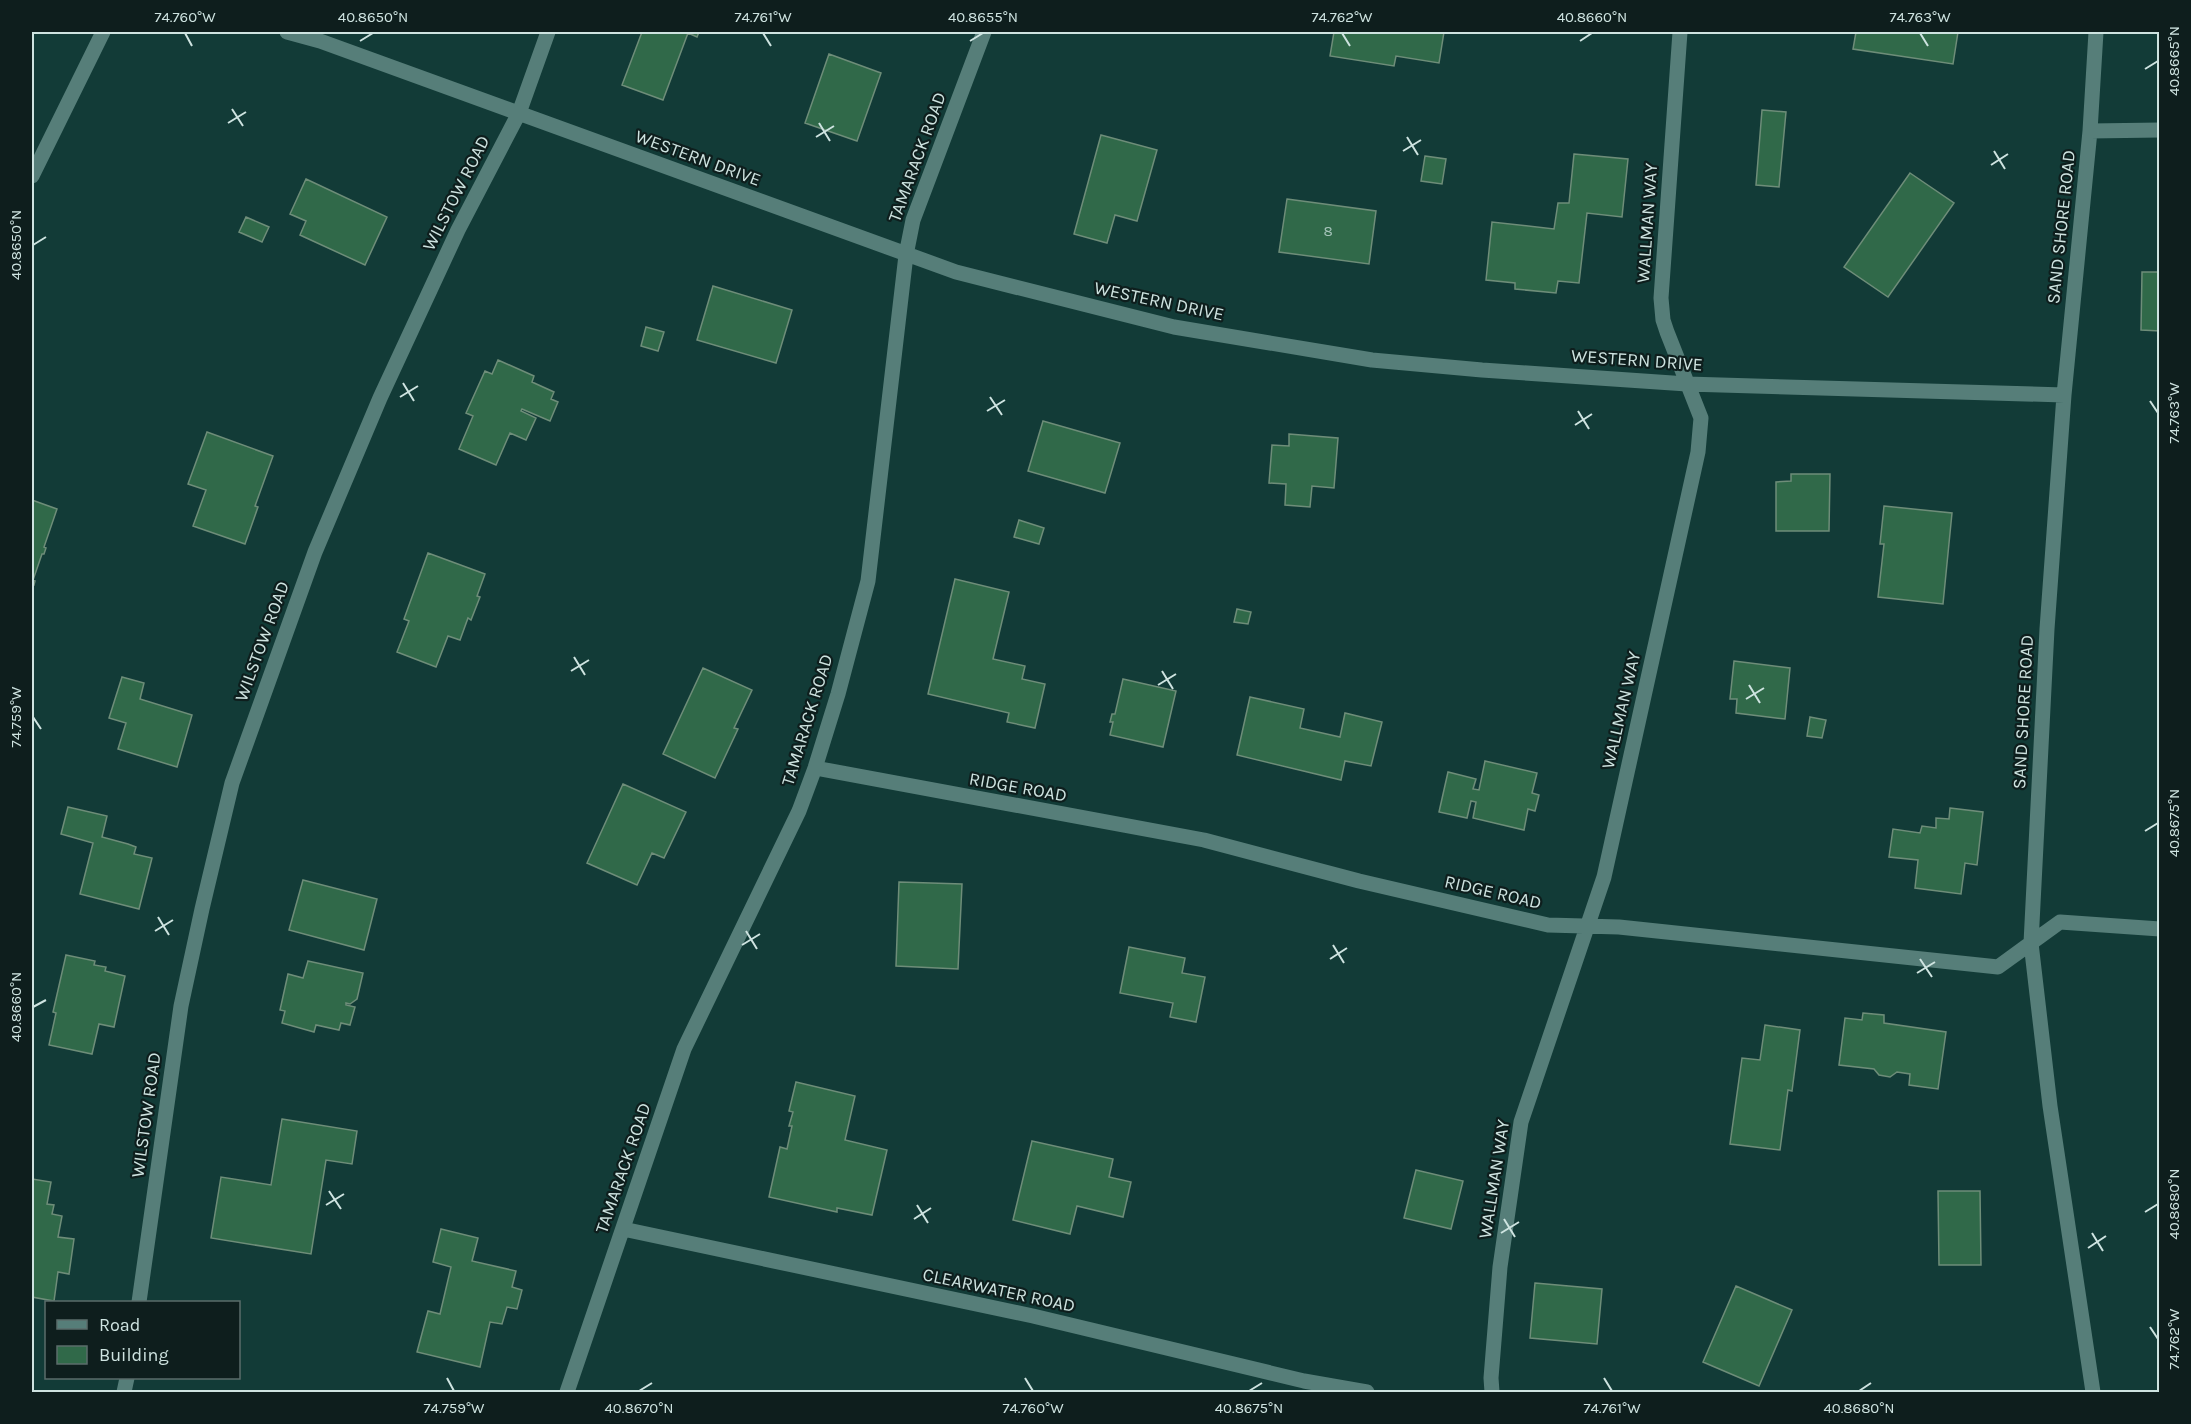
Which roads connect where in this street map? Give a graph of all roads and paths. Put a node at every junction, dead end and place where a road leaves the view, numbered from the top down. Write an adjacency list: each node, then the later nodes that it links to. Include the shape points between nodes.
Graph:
1 (103, 32): 10 (street)
2 (287, 32): 7 (street, WESTERN DRIVE)
3 (548, 32): 7 (street, WILSTOW ROAD)
4 (984, 32): 11 (street, TAMARACK ROAD, via 913,220)
5 (1680, 32): 12 (street, WALLMAN WAY, via 1661,298 1663,320)
6 (2096, 32): 9 (street, SAND SHORE ROAD)
7 (519, 113): 11 (street, WESTERN DRIVE); 19 (street, WILSTOW ROAD, via 458,230 380,398 315,552 232,783 181,1006)
8 (2160, 130): 9 (street)
9 (2090, 131): 13 (street, SAND SHORE ROAD)
10 (32, 176)
11 (906, 255): 12 (street, WESTERN DRIVE, via 956,272 1174,327 1372,360); 14 (street, TAMARACK ROAD, via 868,581)
12 (1687, 384): 13 (street, WESTERN DRIVE); 15 (street, WALLMAN WAY, via 1701,418 1698,452 1604,876)
13 (2064, 395): 17 (street, SAND SHORE ROAD)
14 (815, 768): 15 (street, RIDGE ROAD, via 1204,840 1548,925); 18 (street, TAMARACK ROAD, via 799,811 684,1049)
15 (1588, 926): 17 (street, RIDGE ROAD, via 1998,967); 22 (street, WALLMAN WAY, via 1521,1122 1500,1267)
16 (2160, 928): 17 (street, RIDGE ROAD, via 2060,922)
17 (2031, 943): 23 (street, SAND SHORE ROAD, via 2049,1106)
18 (623, 1229): 20 (street, TAMARACK ROAD); 21 (street, CLEARWATER ROAD)
19 (139, 1301)
20 (567, 1392)
21 (1367, 1392)
22 (1492, 1392)
23 (2093, 1392)

